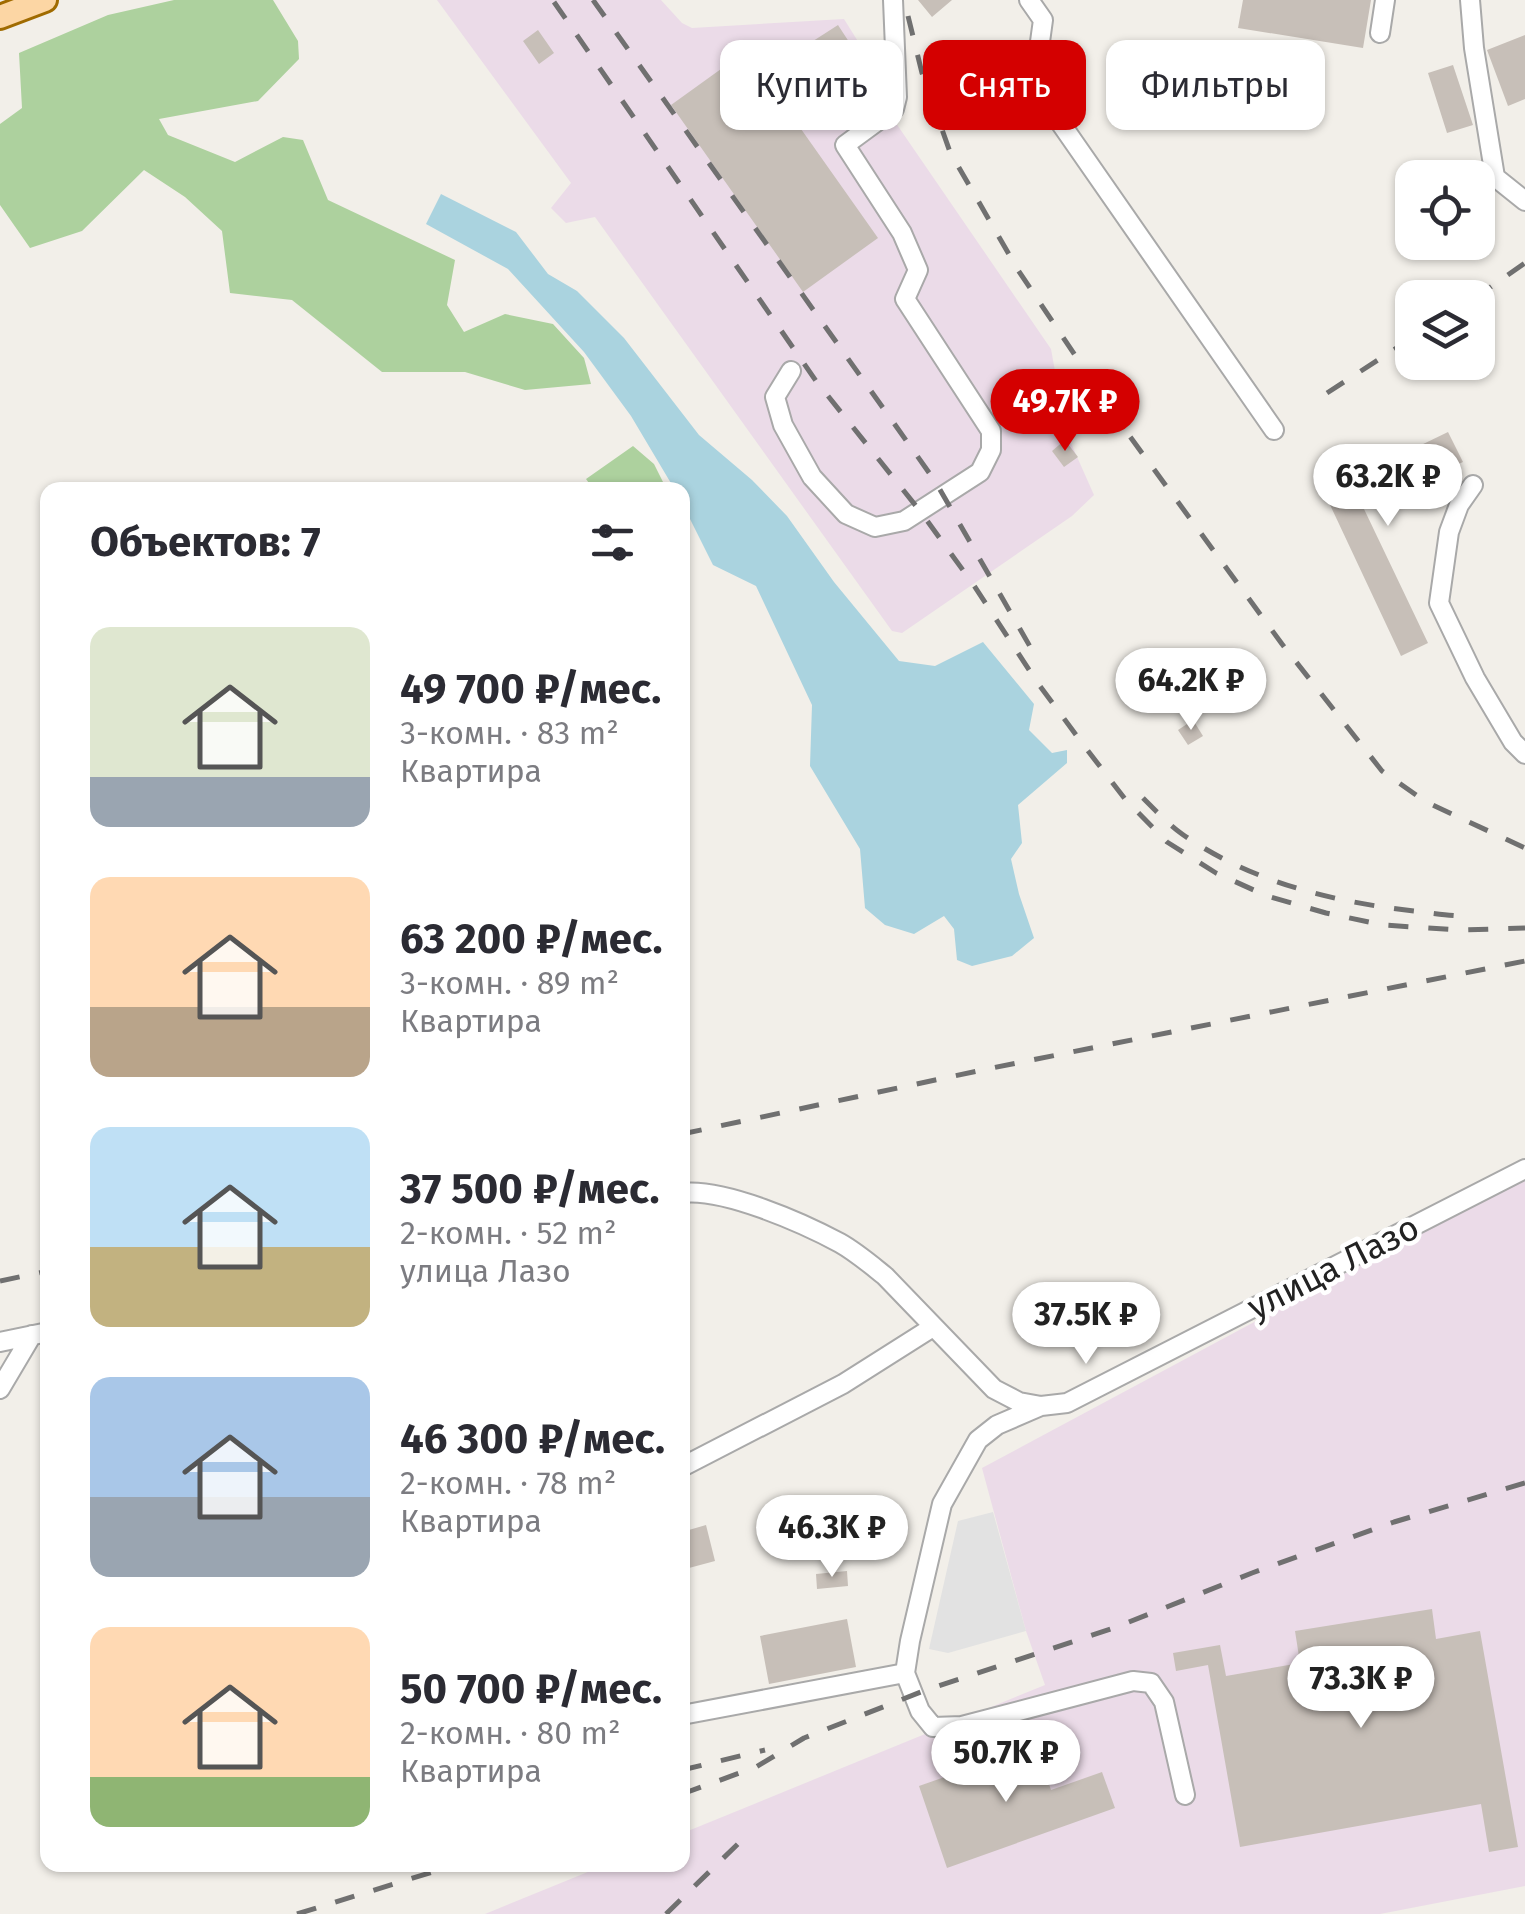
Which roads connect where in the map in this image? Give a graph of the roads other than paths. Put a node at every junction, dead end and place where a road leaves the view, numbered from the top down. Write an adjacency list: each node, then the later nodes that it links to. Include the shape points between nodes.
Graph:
1 (45, 0): 6 (main road)
2 (892, 0): 9 (street, via 894,108 845,145 902,233 918,270 905,299 991,431 991,450 980,472 904,521 875,528 846,514 812,476 782,425 775,396)
3 (1029, 0): 10 (street, via 1043,20 1034,85)
4 (1385, 0): 7 (street)
5 (1470, 0): 8 (street, via 1496,177)
6 (2, 18)
7 (1380, 32)
8 (1525, 201)
9 (791, 371)
10 (1274, 430)
11 (1473, 485): 12 (street, via 1450,532 1439,603 1475,678)
12 (1525, 754)
13 (1525, 1169): 19 (street, улица Лазо, via 1067,1403)
14 (690, 1192): 15 (street, via 716,1195 842,1244)
15 (933, 1327): 19 (street, via 994,1389); 20 (street, via 843,1384)
16 (40, 1333): 17 (street); 18 (street)
17 (0, 1342)
18 (0, 1388)
19 (1041, 1406): 21 (street, улица Лазо, via 997,1424 978,1440 942,1504)
20 (690, 1463)
21 (905, 1673): 22 (street); 23 (street, via 933,1727 962,1726 1133,1681 1151,1684 1164,1702)
22 (690, 1713)
23 (1185, 1795)

